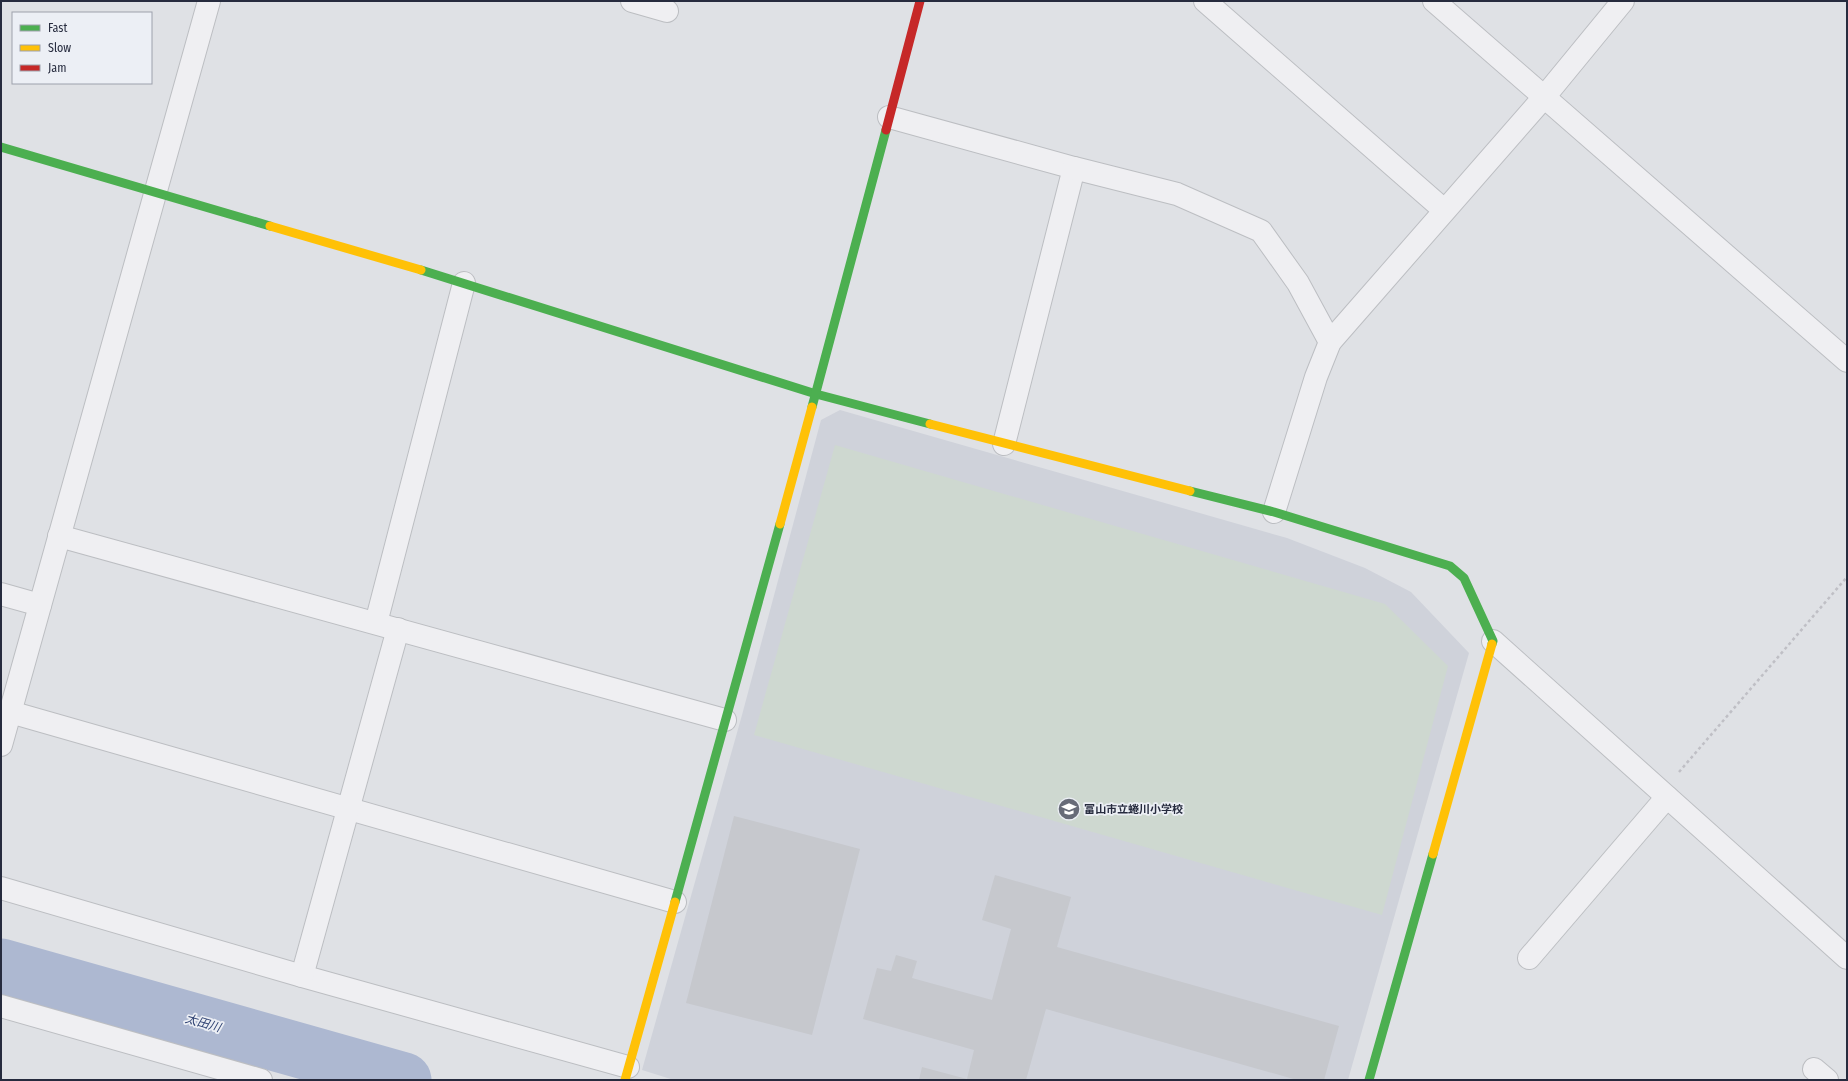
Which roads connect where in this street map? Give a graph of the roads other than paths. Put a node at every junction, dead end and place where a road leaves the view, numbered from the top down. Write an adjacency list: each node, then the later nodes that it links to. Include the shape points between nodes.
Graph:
1 (209, 1): 12 (street)
2 (632, 1): 7 (street)
3 (920, 1): 9 (street)
4 (1205, 1): 13 (street)
5 (1434, 1): 8 (street)
6 (1623, 1): 8 (street)
7 (667, 11)
8 (1544, 96): 13 (street); 16 (street)
9 (889, 117): 11 (street); 17 (street)
10 (1, 146): 12 (street)
11 (1074, 168): 15 (street, via 1177,194 1261,231 1298,283); 18 (street)
12 (155, 192): 14 (street); 20 (street)
13 (1444, 210): 15 (street)
14 (464, 283): 17 (street); 23 (street)
15 (1330, 342): 19 (street, via 1316,377)
16 (1847, 361)
17 (816, 394): 18 (street); 27 (street)
18 (1004, 444): 19 (street)
19 (1274, 512): 25 (street, via 1450,566 1464,578)
20 (59, 536): 22 (street); 23 (street)
21 (1, 594): 22 (street)
22 (40, 605): 26 (street)
23 (376, 623): 24 (street)
24 (398, 629): 27 (street); 30 (street)
25 (1493, 641): 29 (street); 39 (street)
26 (10, 712): 28 (street); 30 (street)
27 (725, 720): 32 (street)
28 (1, 746)
29 (1667, 797): 33 (street); 34 (street)
30 (348, 809): 32 (street); 35 (street)
31 (1, 888): 35 (street)
32 (675, 902): 37 (street)
33 (1529, 958)
34 (1847, 958)
35 (302, 976): 37 (street)
36 (1, 1006): 38 (street)
37 (626, 1074)
38 (261, 1080)
39 (1370, 1080)

